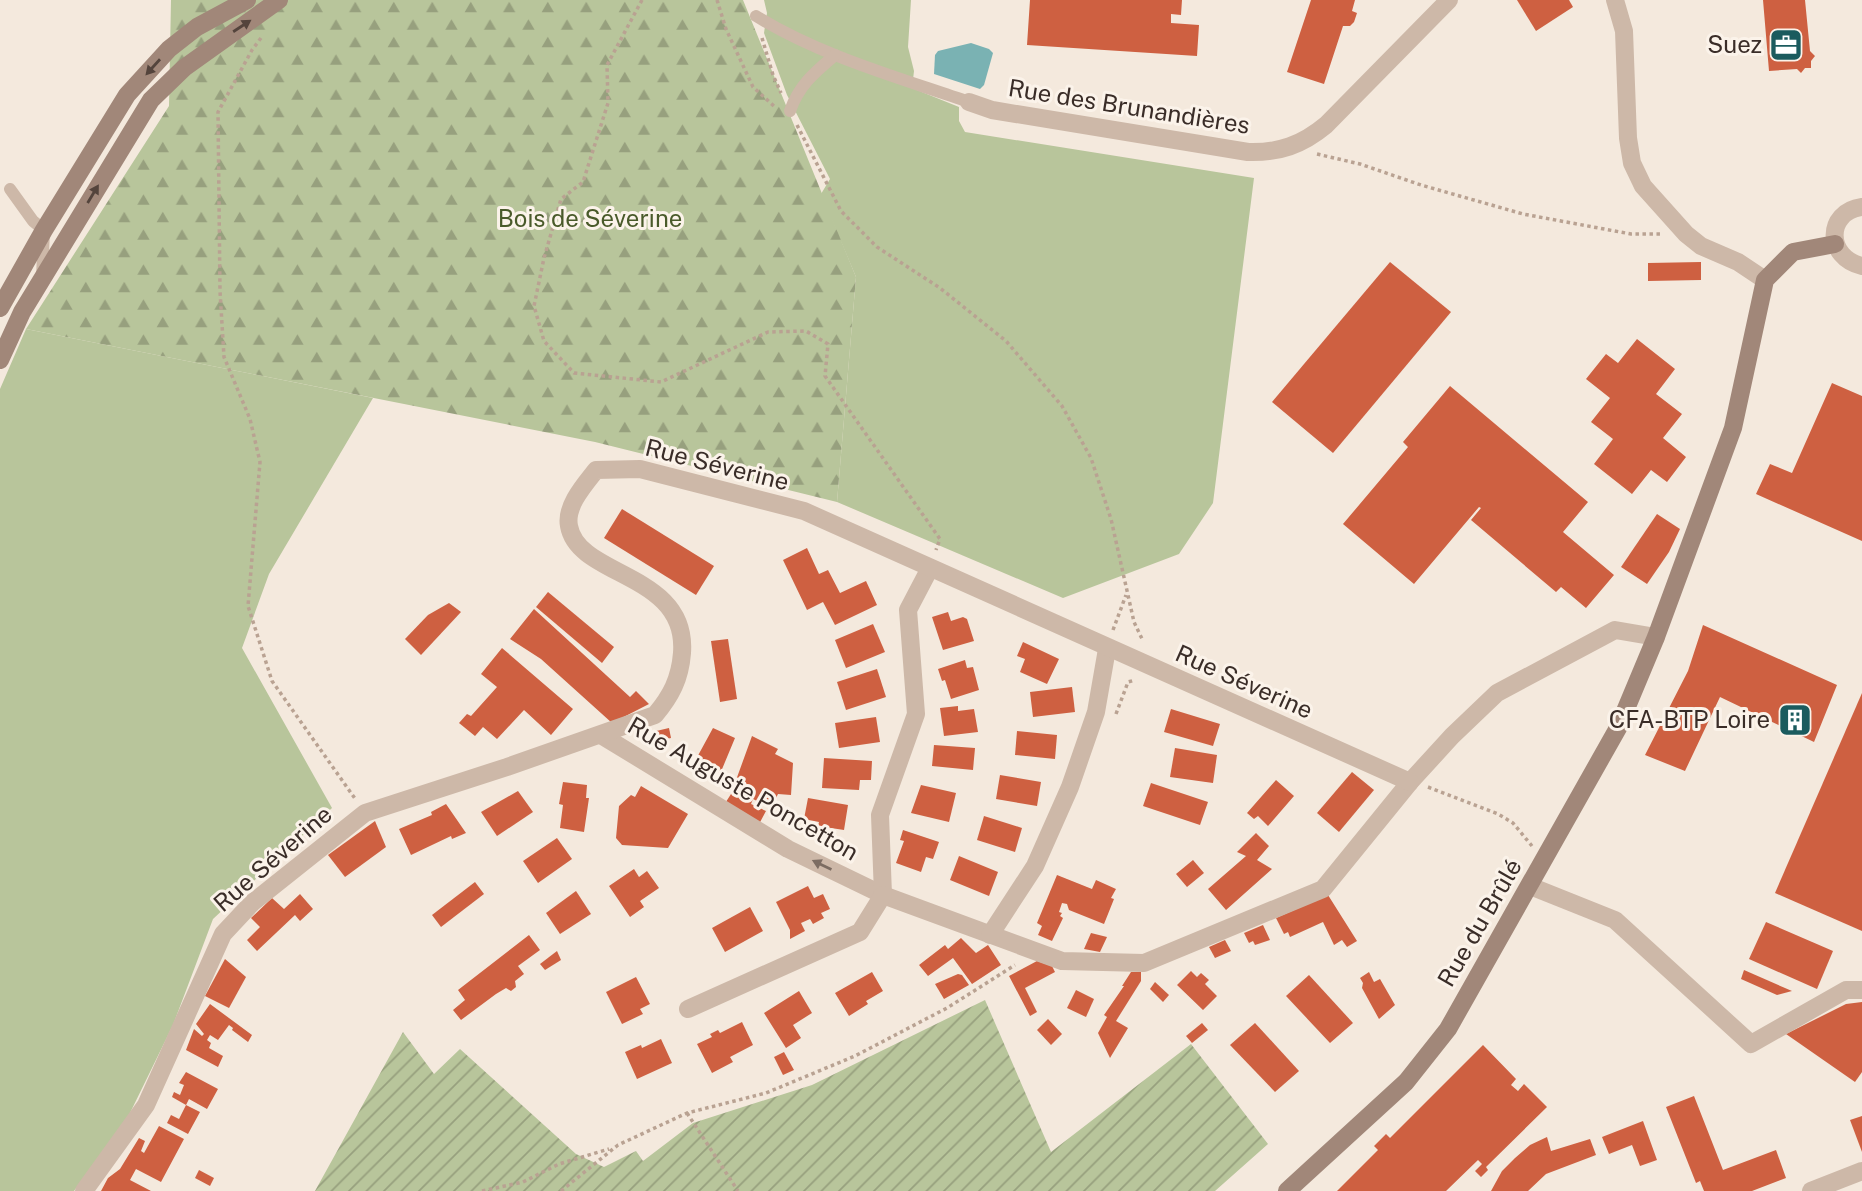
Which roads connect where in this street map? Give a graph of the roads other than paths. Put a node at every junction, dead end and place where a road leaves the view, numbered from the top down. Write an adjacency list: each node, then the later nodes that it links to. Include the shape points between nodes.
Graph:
1 (247, 0): 12 (main road, one-way to 12, via 197,27 169,49 127,95)
2 (279, 0): 11 (main road, one-way to 2, via 151,100 194,60)
3 (1449, 0): 7 (street, Rue des Brunandières, via 1326,125 1310,138 1268,153 992,110)
4 (1615, 0): 16 (street, via 1625,31 1628,138 1632,163 1643,186 1701,246)
5 (756, 16): 6 (lane, Rue des Brunandières)
6 (835, 55): 7 (lane, Rue des Brunandières); 8 (lane, via 809,77)
7 (970, 102)
8 (786, 114)
9 (10, 190): 12 (lane)
10 (1862, 208): 13 (street, via 1841,217)
11 (78, 219): 12 (lane); 15 (main road)
12 (44, 230): 15 (lane); 17 (main road)
13 (1835, 244): 14 (street, via 1845,259); 16 (main road, via 1793,252)
14 (1862, 266)
15 (42, 278): 18 (main road)
16 (1765, 280): 20 (main road, via 1733,428)
17 (0, 308)
18 (0, 360)
19 (930, 568): 21 (street, Rue Séverine); 22 (street, Rue Séverine, via 804,511 640,469 596,470 576,496 568,524 576,542 652,591 674,612 684,637 681,669 663,706 655,715); 25 (street, via 908,610 916,714 880,816)
20 (1656, 637): 23 (street, Rue Auguste Poncetton, via 1615,630 1497,693); 24 (main road, Rue du Brûlé, via 1618,728)
21 (1107, 649): 23 (street, Rue Séverine); 26 (street, via 1096,712 1070,787 1035,866)
22 (601, 736): 25 (street, Rue Auguste Poncetton, one-way to 22, via 788,849); 30 (street, Rue Séverine, via 365,813 252,903 223,934 146,1105)
23 (1409, 782): 26 (street, Rue Auguste Poncetton, via 1323,889 1144,963 1062,961)
24 (1530, 886): 27 (street, via 1615,920 1751,1044 1846,990); 31 (main road, Rue du Brûlé, via 1448,1029 1406,1082)
25 (883, 895): 26 (street, Rue Auguste Poncetton); 28 (street, via 860,932)
26 (990, 935)
27 (1862, 990)
28 (688, 1009)
29 (1862, 1171): 32 (street)
30 (84, 1191)
31 (1287, 1191)
32 (1811, 1191)

